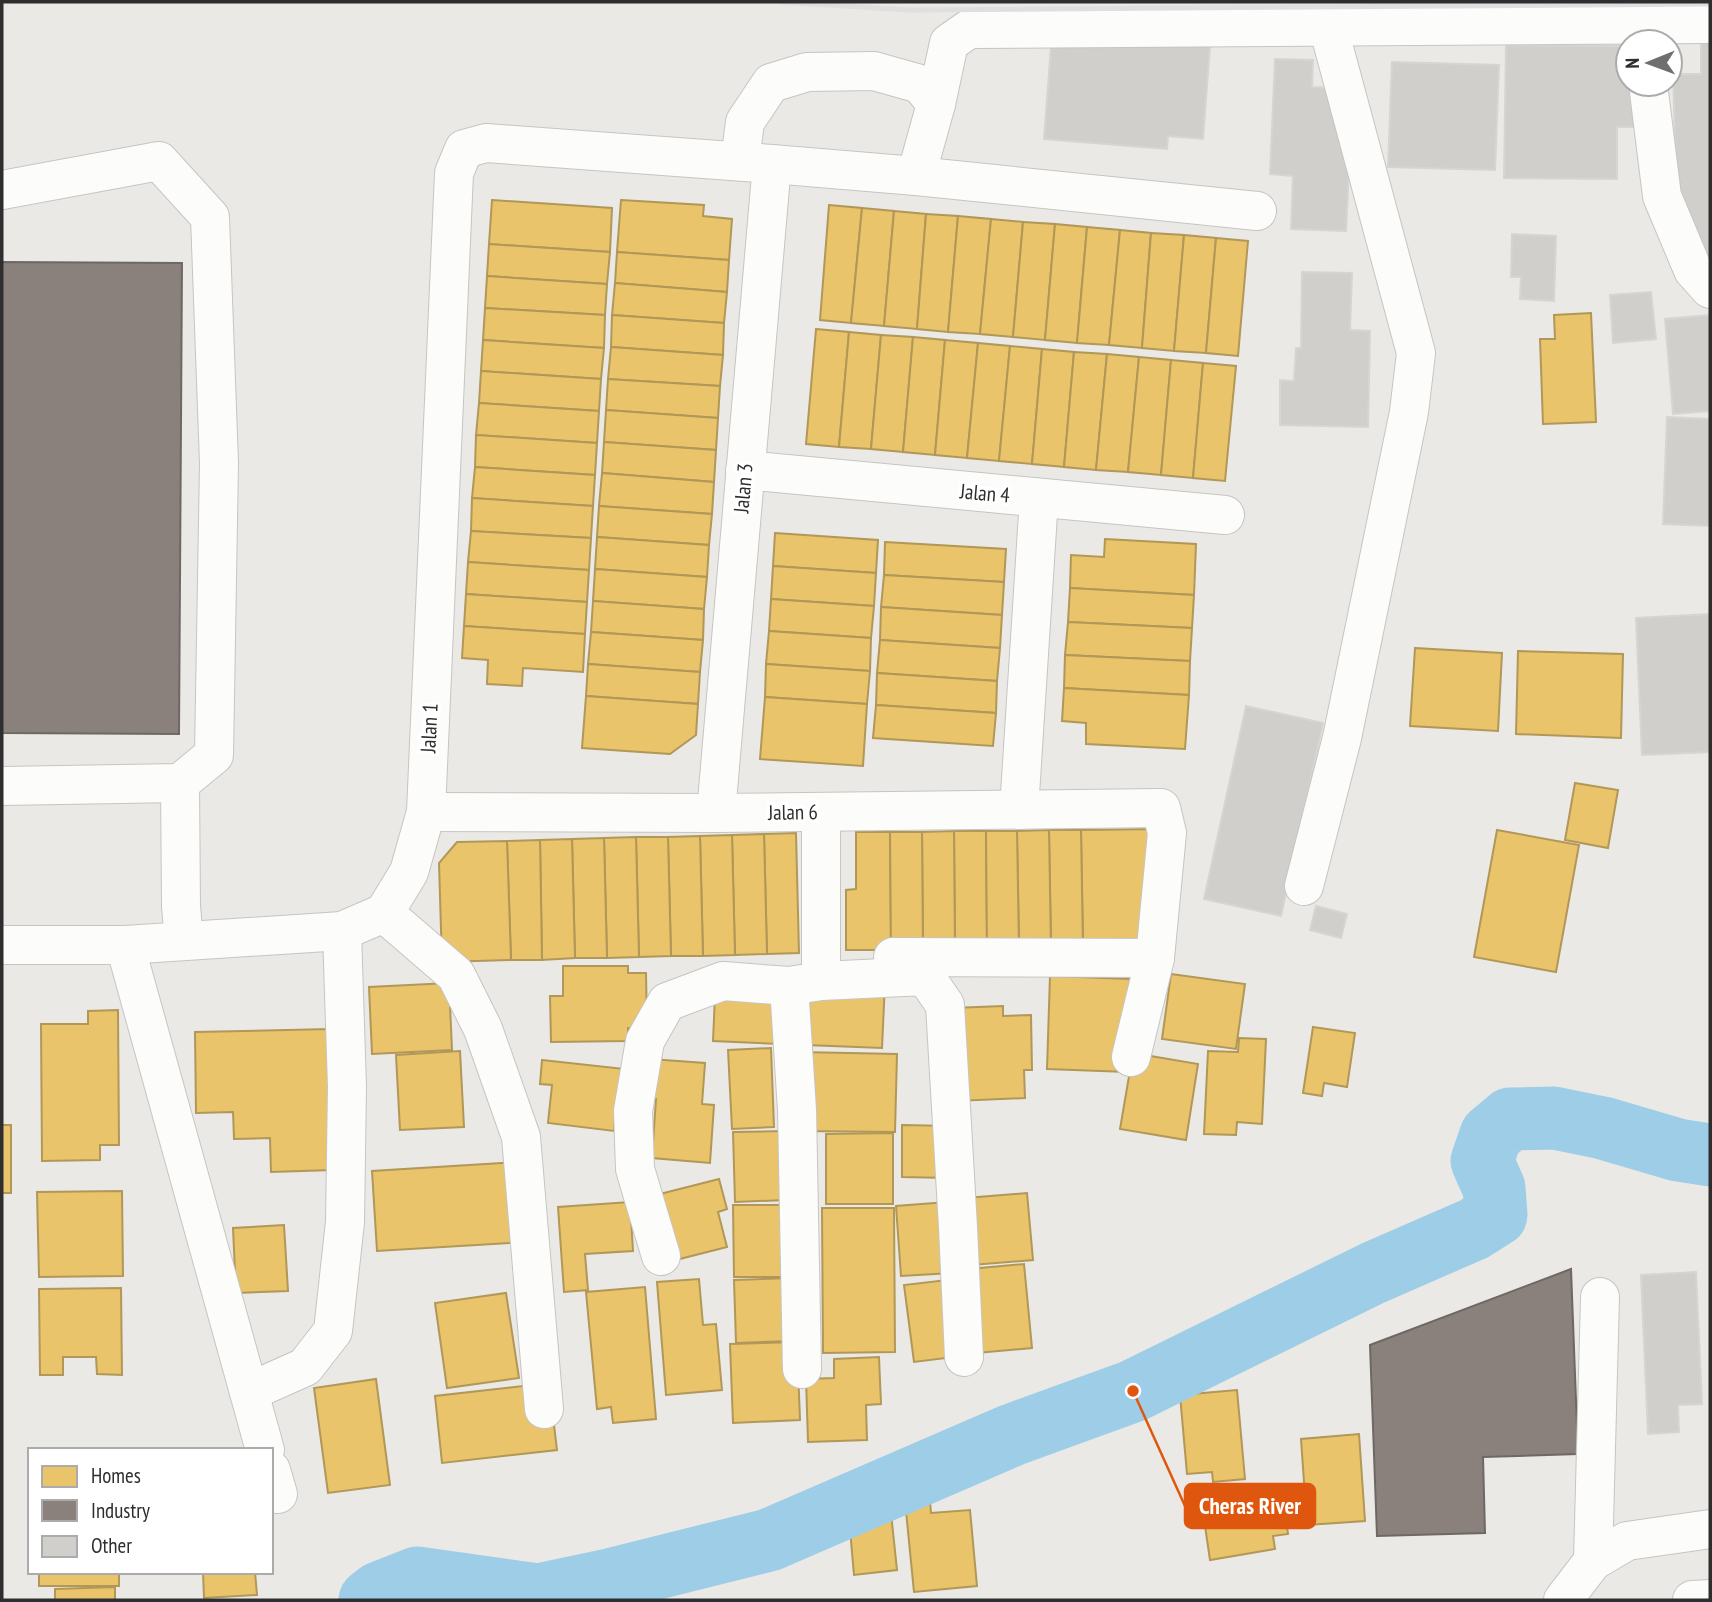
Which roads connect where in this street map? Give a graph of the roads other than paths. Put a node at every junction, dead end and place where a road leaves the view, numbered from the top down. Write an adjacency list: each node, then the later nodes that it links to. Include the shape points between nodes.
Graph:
1 (1710, 23): 3 (street)
2 (1328, 26): 4 (street); 6 (street, via 969,29 949,43); 21 (street, via 1416,353 1409,412 1342,738)
3 (1676, 28)
4 (1614, 32)
5 (1650, 98): 11 (street, via 1662,195 1693,270)
6 (936, 104): 7 (street, Jalan 3, via 920,84 874,71 807,72 771,83 745,122); 8 (street)
7 (756, 163): 8 (street); 12 (street, Jalan 3); 18 (street, Jalan 1, via 486,143 464,149 454,173)
8 (916, 176): 10 (street)
9 (2, 190): 15 (street, via 159,161 211,217 219,463 214,755)
10 (1257, 211)
11 (1710, 289)
12 (745, 470): 13 (street, Jalan 4); 20 (street, Jalan 3)
13 (1039, 498): 14 (street, Jalan 4); 17 (street)
14 (1225, 515)
15 (180, 783): 16 (street); 24 (street)
16 (2, 786)
17 (1019, 810): 19 (street, Jalan 6); 27 (street, Jalan 6, via 1161,808 1167,833)
18 (426, 812): 20 (street, Jalan 6); 22 (street, Jalan 1, via 409,872)
19 (821, 812): 20 (street, Jalan 6); 28 (street)
20 (716, 813)
21 (1304, 886)
22 (384, 914): 23 (street); 35 (street, via 456,975 483,1029 521,1137)
23 (342, 931): 24 (street); 34 (street, via 345,1222 333,1331 305,1367)
24 (184, 941): 26 (street)
25 (2, 945): 26 (street)
26 (125, 945): 34 (street)
27 (1155, 958): 28 (street); 29 (street)
28 (810, 975): 30 (street, via 723,981 667,1002 645,1041 633,1111 635,1169); 32 (street, via 925,976 945,1005); 33 (street, via 797,1110)
29 (1131, 1057)
30 (661, 1255)
31 (1600, 1297): 38 (street)
32 (964, 1357)
33 (802, 1369)
34 (249, 1392): 36 (street)
35 (544, 1409)
36 (264, 1448)
37 (1710, 1529): 38 (street, via 1627,1541)
38 (1593, 1560): 40 (street)
39 (1710, 1599): 41 (street)
40 (1563, 1600)
41 (1692, 1600)

